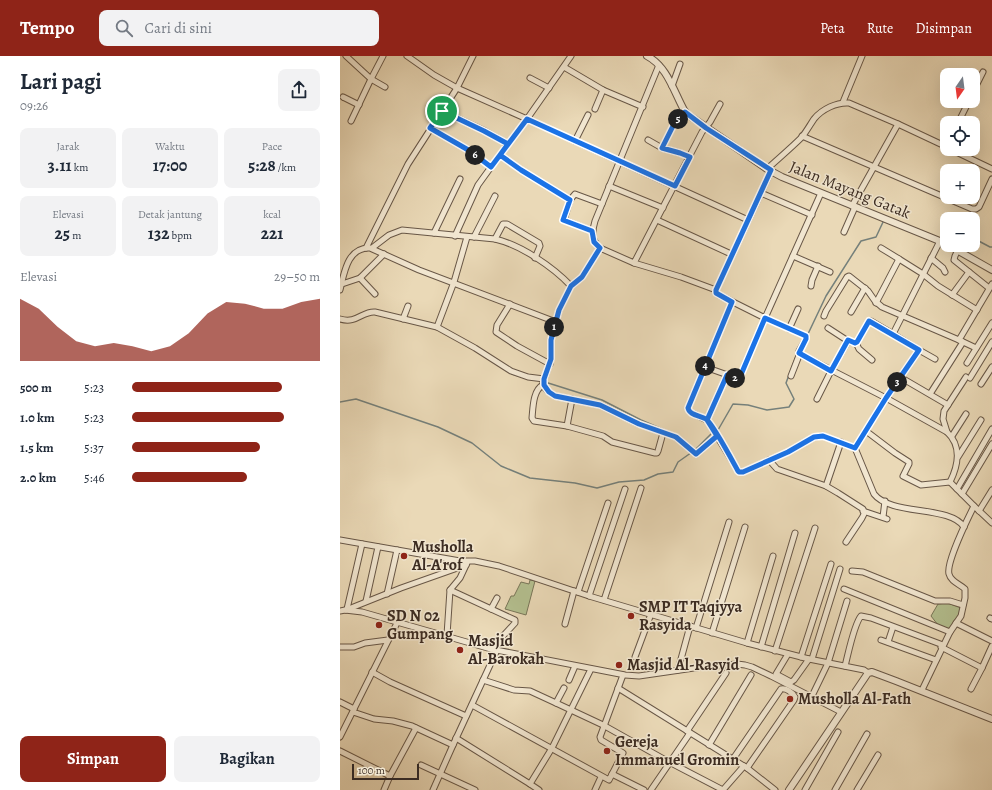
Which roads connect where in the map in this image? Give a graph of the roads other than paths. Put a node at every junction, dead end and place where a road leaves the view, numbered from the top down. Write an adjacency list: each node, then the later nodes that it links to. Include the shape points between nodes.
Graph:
1 (346, 56): 14 (street)
2 (383, 56): 14 (street)
3 (407, 56): 17 (street)
4 (473, 56): 17 (street)
5 (571, 56): 10 (street)
6 (862, 56): 21 (street)
7 (652, 57): 9 (street, Jalan Mayang Gatak)
8 (680, 64): 15 (street)
9 (659, 65): 15 (street, Jalan Mayang Gatak); 24 (street)
10 (564, 66): 18 (street); 19 (street)
11 (983, 72): 13 (street)
12 (530, 78): 18 (street)
13 (980, 78)
14 (371, 79): 16 (street); 22 (street)
15 (672, 86): 27 (street, Jalan Mayang Gatak)
16 (385, 87)
17 (457, 88): 26 (street); 29 (street)
18 (549, 88): 29 (street)
19 (603, 90): 24 (street); 25 (street)
20 (343, 97): 22 (street)
21 (844, 102): 31 (street); 34 (street, via 823,111)
22 (359, 104): 30 (street)
23 (720, 104): 33 (street)
24 (643, 107): 43 (street)
25 (596, 109)
26 (442, 111): 32 (street); 37 (street)
27 (685, 112): 33 (street, Jalan Mayang Gatak); 39 (street, via 673,126)
28 (588, 115): 36 (street)
29 (527, 119): 36 (street); 37 (street)
30 (351, 121)
31 (898, 124): 38 (street); 45 (street)
32 (430, 128): 44 (street, via 470,151); 70 (street, via 417,148)
33 (706, 128): 42 (street); 47 (street, Jalan Mayang Gatak)
34 (802, 136): 45 (street); 47 (street)
35 (648, 140): 39 (street)
36 (575, 141): 43 (street)
37 (508, 144): 40 (street)
38 (940, 144)
39 (662, 148): 42 (street)
40 (500, 155): 44 (street); 55 (street)
41 (965, 156): 46 (street)
42 (690, 157): 51 (street)
43 (619, 161): 50 (street); 51 (street)
44 (491, 167): 65 (street, via 478,185)
45 (874, 167): 49 (street, via 975,209 979,206); 57 (street)
46 (992, 169)
47 (769, 170): 52 (street); 53 (street, Jalan Mayang Gatak)
48 (460, 179): 64 (street)
49 (992, 179)
50 (609, 186): 56 (street); 58 (street)
51 (675, 186): 58 (street); 61 (street)
52 (761, 193): 59 (street); 61 (street)
53 (821, 193): 57 (street, Jalan Mayang Gatak); 59 (street)
54 (495, 196): 67 (street)
55 (570, 200): 56 (street, via 575,194); 62 (street, via 564,220)
56 (602, 204): 62 (street)
57 (854, 206): 63 (street); 69 (street, Jalan Mayang Gatak)
58 (663, 208): 60 (street)
59 (812, 215): 78 (street)
60 (657, 220): 77 (street); 82 (street)
61 (748, 220): 77 (street)
62 (592, 231): 72 (street, via 594,242)
63 (844, 232)
64 (434, 233): 65 (street); 71 (street, via 407,230 396,232)
65 (455, 236): 66 (street)
66 (467, 237): 67 (street); 90 (street)
67 (474, 237): 68 (street)
68 (495, 239): 79 (street); 79 (street, via 503,224 507,224 539,243)
69 (940, 241): 80 (street)
70 (366, 248): 71 (street); 91 (street, via 351,257)
71 (372, 248): 76 (street)
72 (600, 248): 82 (street); 92 (street, via 582,277)
73 (881, 248): 81 (street)
74 (957, 252): 87 (street, via 954,260)
75 (961, 252): 84 (street, Jalan Mayang Gatak)
76 (384, 254): 89 (street); 90 (street)
77 (731, 254): 97 (street)
78 (793, 256): 83 (street); 109 (street)
79 (535, 258): 92 (street)
80 (931, 258): 86 (street); 88 (street)
81 (899, 259): 88 (street); 101 (street)
82 (634, 263): 97 (street)
83 (818, 266): 85 (street); 93 (street)
84 (992, 270)
85 (830, 272)
86 (945, 272)
87 (969, 272): 94 (street); 99 (street)
88 (923, 274): 99 (street); 108 (street)
89 (360, 278): 91 (street); 98 (street)
90 (454, 282): 102 (street); 114 (street)
91 (342, 284): 96 (street)
92 (571, 286): 112 (street)
93 (812, 286)
94 (991, 286): 105 (street)
95 (865, 288): 101 (street); 106 (street); 107 (street, via 848,276)
96 (340, 290)
97 (716, 290): 100 (street, via 716,293)
98 (375, 294)
99 (952, 295): 105 (street)
100 (732, 302): 109 (street); 129 (street)
101 (876, 303): 108 (street)
102 (510, 304): 112 (street); 128 (street, via 496,325 496,332)
103 (408, 306): 111 (street)
104 (798, 309): 116 (street)
105 (976, 310): 119 (street)
106 (851, 312)
107 (824, 316)
108 (902, 316): 117 (street); 119 (street)
109 (765, 318): 116 (street); 132 (street, via 740,377 738,379)
110 (340, 319): 111 (street, via 352,320 372,311)
111 (404, 319): 114 (street)
112 (556, 322): 128 (street, via 551,340)
113 (992, 323): 122 (street)
114 (437, 327): 135 (street, via 511,371)
115 (828, 328): 118 (street)
116 (790, 329): 124 (street, via 806,336)
117 (893, 334): 121 (street, via 869,321); 123 (street)
118 (848, 340): 121 (street); 131 (street)
119 (961, 341): 122 (street); 137 (street)
120 (992, 342): 141 (street)
121 (856, 343): 125 (street)
122 (976, 348): 127 (street)
123 (919, 350): 126 (street); 134 (street)
124 (800, 353): 131 (street); 133 (street)
125 (872, 360)
126 (935, 360)
127 (967, 363)
128 (550, 364): 135 (street)
129 (705, 367): 132 (street); 143 (street, via 688,408 690,412)
130 (992, 367): 136 (street)
131 (831, 371): 138 (street); 140 (street)
132 (727, 375): 143 (street)
133 (791, 376)
134 (900, 377): 137 (street); 138 (street)
135 (544, 382): 139 (street, via 552,394); 145 (street, via 537,392 533,420)
136 (981, 384)
137 (930, 394): 141 (street)
138 (886, 398): 147 (street); 149 (street)
139 (572, 399): 145 (street); 148 (street, via 600,405 633,422)
140 (817, 399)
141 (948, 405): 147 (street, via 943,419)
142 (966, 414): 151 (street)
143 (707, 420): 150 (street)
144 (981, 420): 155 (street)
145 (567, 426): 148 (street, via 603,436 612,442 655,453)
146 (992, 429): 161 (street)
147 (947, 432): 151 (street)
148 (663, 433): 150 (street, via 676,437 697,454)
149 (864, 435): 154 (street); 157 (street, via 908,462 903,476 920,485)
150 (717, 436): 156 (street, via 739,472 742,473)
151 (952, 436): 155 (street)
152 (841, 442): 154 (street); 156 (street, via 823,436 814,437); 158 (street)
153 (992, 444): 163 (street)
154 (855, 448): 164 (street, via 874,494)
155 (958, 456): 157 (street)
156 (769, 460): 158 (street, via 779,470)
157 (950, 482): 161 (street)
158 (826, 486): 167 (street)
159 (641, 488): 192 (street)
160 (625, 489): 190 (street)
161 (956, 489): 163 (street)
162 (992, 490): 168 (street)
163 (962, 494): 166 (street)
164 (885, 501): 167 (street, via 885,518); 172 (street, via 956,519)
165 (608, 503): 188 (street)
166 (974, 506): 168 (street); 172 (street)
167 (863, 511): 177 (street, via 862,518)
168 (979, 511): 170 (street)
169 (992, 515): 170 (street)
170 (990, 521)
171 (729, 522): 202 (street)
172 (965, 525): 195 (street, via 949,570 951,578 965,589)
173 (745, 527): 205 (street)
174 (815, 528): 217 (street)
175 (796, 533): 214 (street)
176 (340, 540): 178 (street)
177 (846, 542)
178 (362, 544): 179 (street); 197 (street)
179 (378, 547): 180 (street); 194 (street)
180 (397, 550): 182 (street); 189 (street)
181 (773, 556): 211 (street)
182 (467, 563): 187 (street, via 457,583); 188 (street, via 475,561 499,566); 189 (street)
183 (831, 564): 220 (street)
184 (840, 569): 221 (street)
185 (852, 572): 195 (street, via 863,572 935,601 950,601)
186 (844, 589): 204 (street)
187 (450, 590): 196 (street); 206 (street)
188 (576, 591): 190 (street); 201 (street)
189 (387, 594): 194 (street)
190 (589, 596): 192 (street)
191 (497, 598): 196 (street)
192 (604, 600): 198 (street)
193 (847, 600): 223 (street)
194 (366, 601): 197 (street)
195 (964, 605): 200 (street)
196 (491, 609): 216 (street, via 515,621)
197 (344, 610): 199 (street, via 362,612)
198 (650, 614): 202 (street); 219 (street)
199 (397, 623): 206 (street); 207 (street)
200 (956, 623): 204 (street); 209 (street)
201 (565, 624)
202 (693, 627): 205 (street); 227 (street)
203 (893, 627): 210 (street); 212 (street); 225 (street, via 861,616)
204 (950, 632): 212 (street)
205 (712, 633): 211 (street)
206 (447, 635): 216 (street)
207 (388, 640): 215 (street); 229 (street)
208 (881, 640): 210 (street)
209 (992, 641)
210 (888, 642): 222 (street)
211 (747, 643): 214 (street)
212 (942, 646): 222 (street); 226 (street)
213 (992, 646): 226 (street)
214 (761, 647): 217 (street)
215 (340, 648)
216 (494, 649): 224 (street); 234 (street)
217 (776, 651): 218 (street)
218 (788, 654): 220 (street); 221 (street, via 776,674 791,682)
219 (635, 657)
220 (801, 657): 221 (street)
221 (810, 659): 223 (street)
222 (936, 660): 239 (street)
223 (828, 663): 225 (street); 240 (street)
224 (575, 666): 228 (street); 235 (street)
225 (845, 666): 231 (street)
226 (982, 668): 238 (street)
227 (678, 670): 233 (street); 240 (street, via 745,665)
228 (590, 671): 233 (street); 245 (street)
229 (372, 672): 244 (street); 247 (street)
230 (726, 673): 251 (street)
231 (868, 673): 239 (street); 246 (street)
232 (751, 675): 257 (street)
233 (622, 676): 237 (street)
234 (483, 680): 242 (street, via 514,690 530,691); 243 (street)
235 (569, 680)
236 (564, 688): 242 (street)
237 (618, 688): 249 (street); 251 (street)
238 (971, 689)
239 (922, 690): 248 (street)
240 (812, 696): 246 (street)
241 (340, 702): 244 (street)
242 (556, 703): 245 (street)
243 (472, 705): 247 (street); 258 (street)
244 (354, 710): 250 (street, via 374,719 393,721); 254 (street)
245 (571, 710): 249 (street); 258 (street)
246 (839, 714): 279 (street)
247 (466, 716): 255 (street)
248 (992, 719)
249 (603, 725): 262 (street); 266 (street, via 600,738 623,753)
250 (416, 728): 256 (street); 267 (street)
251 (688, 732): 257 (street); 262 (street)
252 (838, 732): 280 (street)
253 (867, 734): 281 (street)
254 (340, 737)
255 (456, 738): 256 (street); 269 (street)
256 (453, 745): 265 (street)
257 (709, 745): 261 (street)
258 (552, 748): 268 (street); 269 (street)
259 (340, 751): 267 (street)
260 (878, 755): 282 (street)
261 (733, 759): 264 (street); 264 (street, via 781,689 793,693 794,700)
262 (669, 762): 276 (street); 277 (street)
263 (421, 765): 265 (street)
264 (746, 767): 277 (street); 278 (street)
265 (440, 774): 271 (street); 272 (street)
266 (612, 774): 268 (street, via 609,780); 275 (street)
267 (390, 776): 270 (street)
268 (601, 777): 274 (street)
269 (530, 784): 273 (street)
270 (384, 790)
271 (433, 790)
272 (475, 790)
273 (539, 790)
274 (595, 790)
275 (644, 790)
276 (651, 790)
277 (723, 790)
278 (775, 790)
279 (789, 790)
280 (805, 790)
281 (835, 790)
282 (857, 790)

